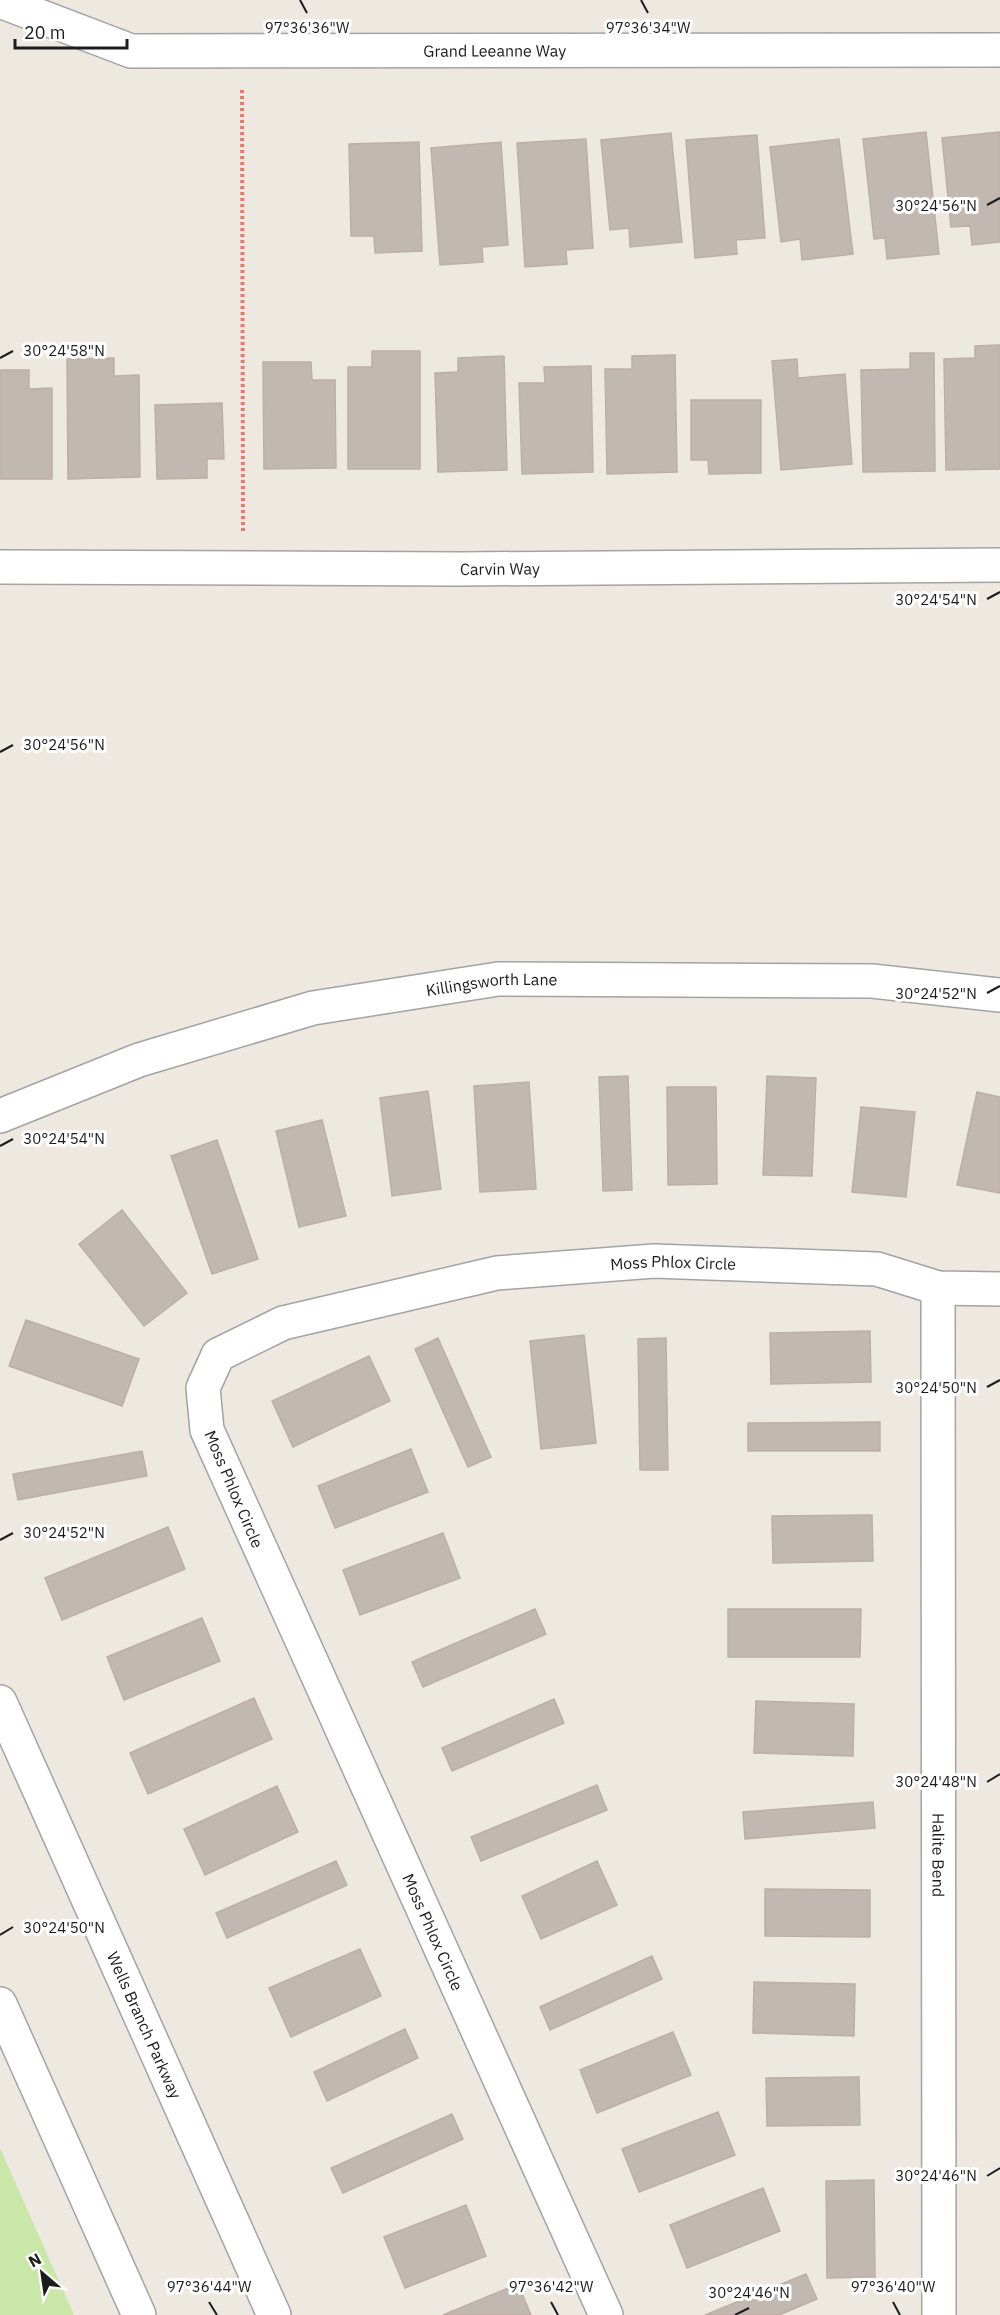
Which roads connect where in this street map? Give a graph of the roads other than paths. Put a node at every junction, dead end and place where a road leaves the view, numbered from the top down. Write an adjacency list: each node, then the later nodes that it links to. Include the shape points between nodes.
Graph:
1 (0, 1): 2 (street, Grand Leeanne Way, via 131,51)
2 (1000, 50)
3 (1000, 564): 4 (street, Carvin Way, via 459,569)
4 (0, 567)
5 (1000, 994): 6 (street, Killingsworth Lane, via 872,981 498,980 313,1008 139,1060)
6 (0, 1116)
7 (938, 1288): 8 (street, Moss Phlox Circle); 13 (street, Moss Phlox Circle, via 877,1269 666,1262 497,1273 283,1323 218,1355 203,1388 207,1430); 14 (street, Halite Bend)
8 (1000, 1289)
9 (0, 1702): 12 (street, Wells Branch Parkway)
10 (0, 2004): 11 (street)
11 (139, 2315)
12 (274, 2315)
13 (606, 2315)
14 (939, 2315)

